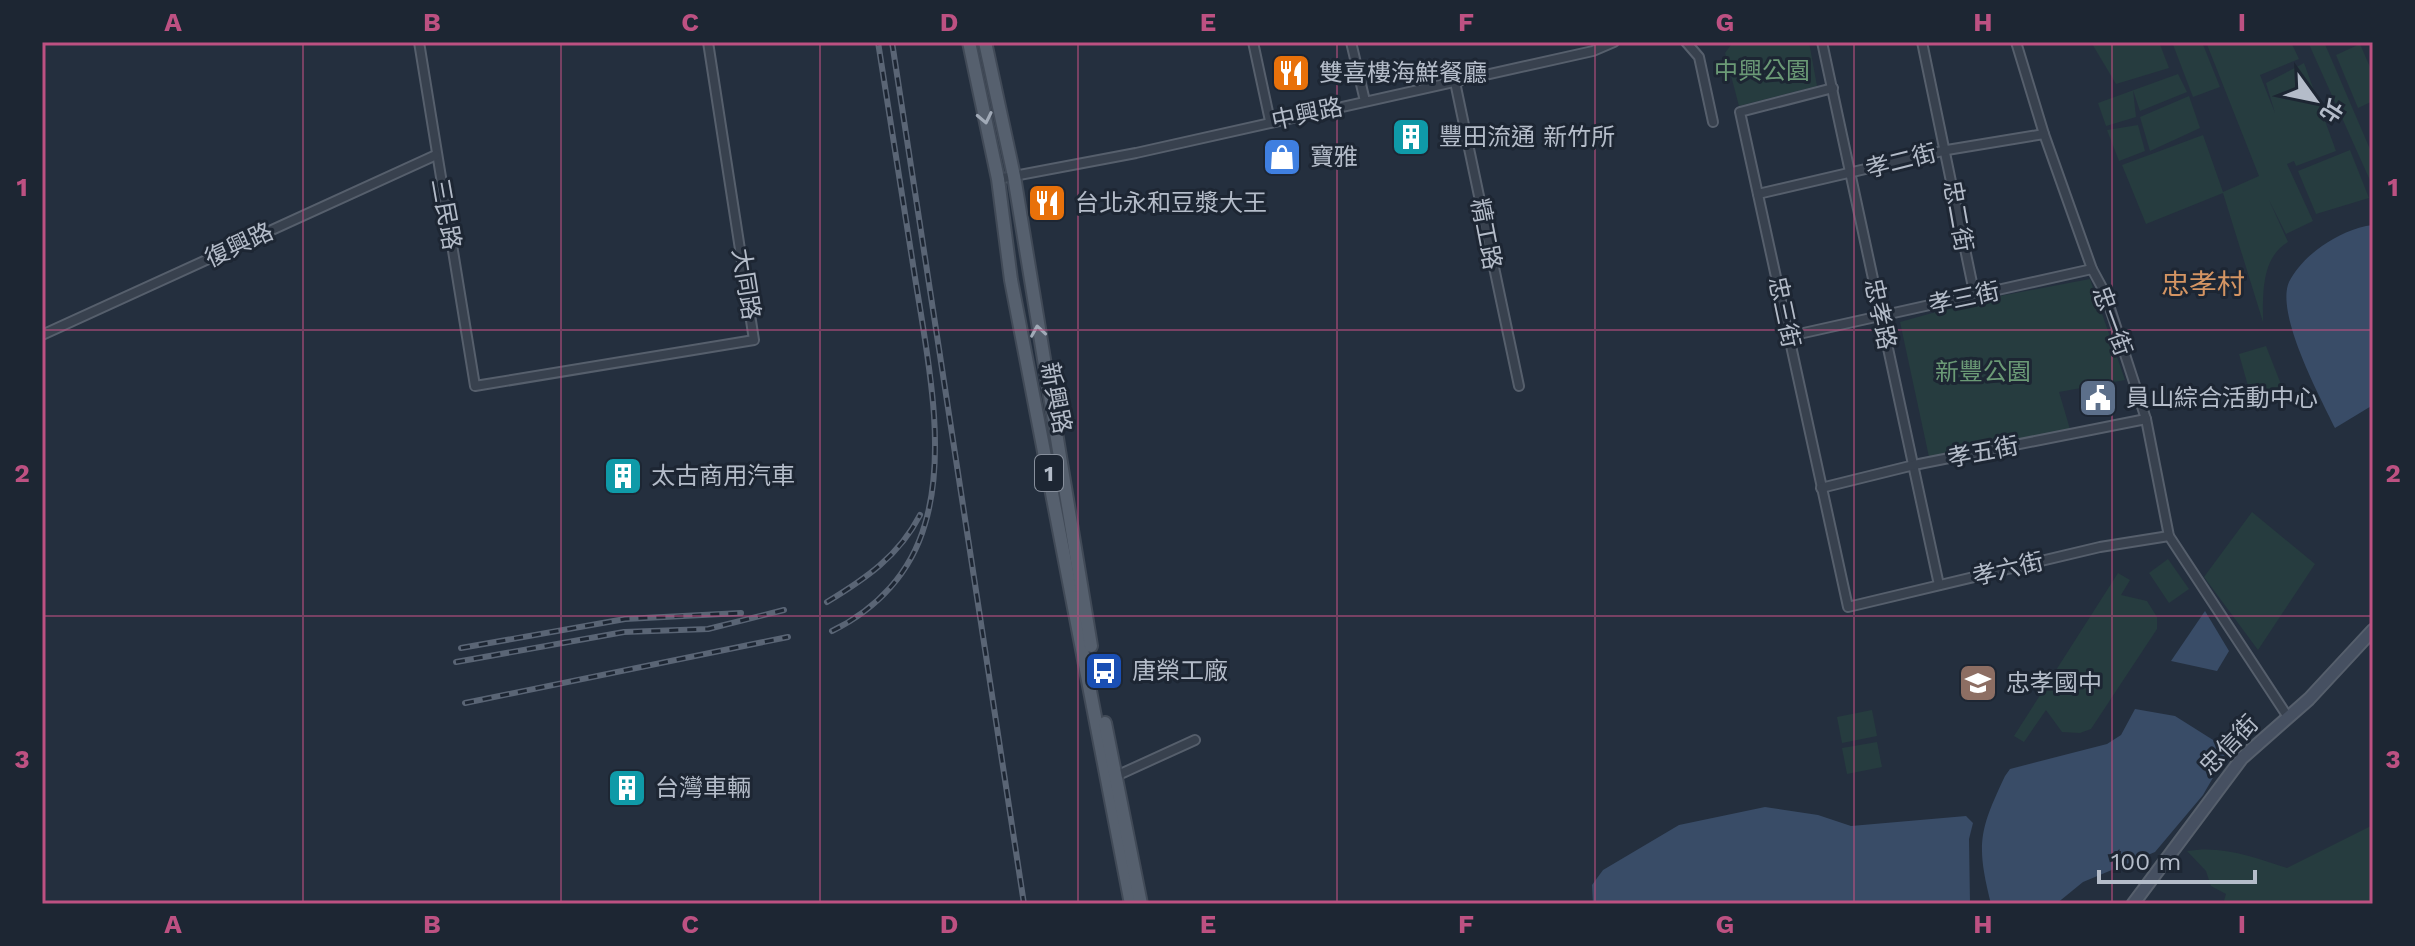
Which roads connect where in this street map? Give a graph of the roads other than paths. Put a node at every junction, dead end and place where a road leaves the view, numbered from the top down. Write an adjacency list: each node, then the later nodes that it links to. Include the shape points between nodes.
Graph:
1 (419, 42): 19 (street, 三民路)
2 (708, 42): 29 (street, 大同路, via 754,340)
3 (969, 42): 22 (main road, 新興路 / 1, one-way to 22)
4 (985, 42): 21 (main road, 新興路 / 1)
5 (1253, 42): 15 (street)
6 (1351, 42): 14 (street)
7 (1614, 42): 12 (street, 中興路)
8 (1686, 42): 16 (street, via 1699,57)
9 (1822, 42): 13 (street, 忠孝路)
10 (1922, 42): 18 (street, 忠二街)
11 (2016, 42): 17 (street, 忠一街)
12 (1455, 82): 14 (street, 中興路); 30 (street, 精工路)
13 (1833, 88): 20 (street, 忠孝路); 23 (street, 忠三街, via 1740,112)
14 (1365, 101): 15 (street, 中興路)
15 (1270, 121): 21 (street, 中興路)
16 (1713, 122)
17 (2044, 134): 18 (street, 孝二街); 24 (street, 忠一街)
18 (1947, 150): 20 (street, 孝二街); 25 (street, 忠二街)
19 (436, 155): 27 (street, 復興路); 29 (street, 三民路)
20 (1851, 173): 23 (street, 孝二街); 26 (street, 忠孝路)
21 (1014, 176): 22 (street, 中興路); 40 (main road, 新興路 / 1, one-way to 21)
22 (998, 179): 41 (main road, 新興路 / 1, via 1011,280)
23 (1758, 194): 28 (street, 忠三街)
24 (2092, 269): 25 (street, 孝三街); 31 (street, 忠一街, via 2105,293)
25 (1975, 297): 26 (street, 孝三街)
26 (1880, 315): 28 (street, 孝三街); 32 (street, 忠孝路)
27 (42, 335)
28 (1790, 336): 33 (street, 忠三街)
29 (475, 386)
30 (1519, 386)
31 (2146, 419): 32 (street, 孝五街); 34 (street, 忠一街)
32 (1914, 465): 33 (street, 孝五街); 35 (street, 忠孝路)
33 (1821, 488): 36 (street, 忠三街)
34 (2169, 536): 35 (street, 孝六街); 38 (street, 忠一街)
35 (1939, 585): 36 (street, 孝六街)
36 (1848, 607)
37 (2373, 630): 38 (street, 忠信街)
38 (2288, 717): 43 (street, 忠信街, via 2222,782)
39 (1195, 740): 40 (street)
40 (1116, 776): 42 (main road, 新興路 / 1)
41 (1131, 904)
42 (1141, 904)
43 (2133, 904)

